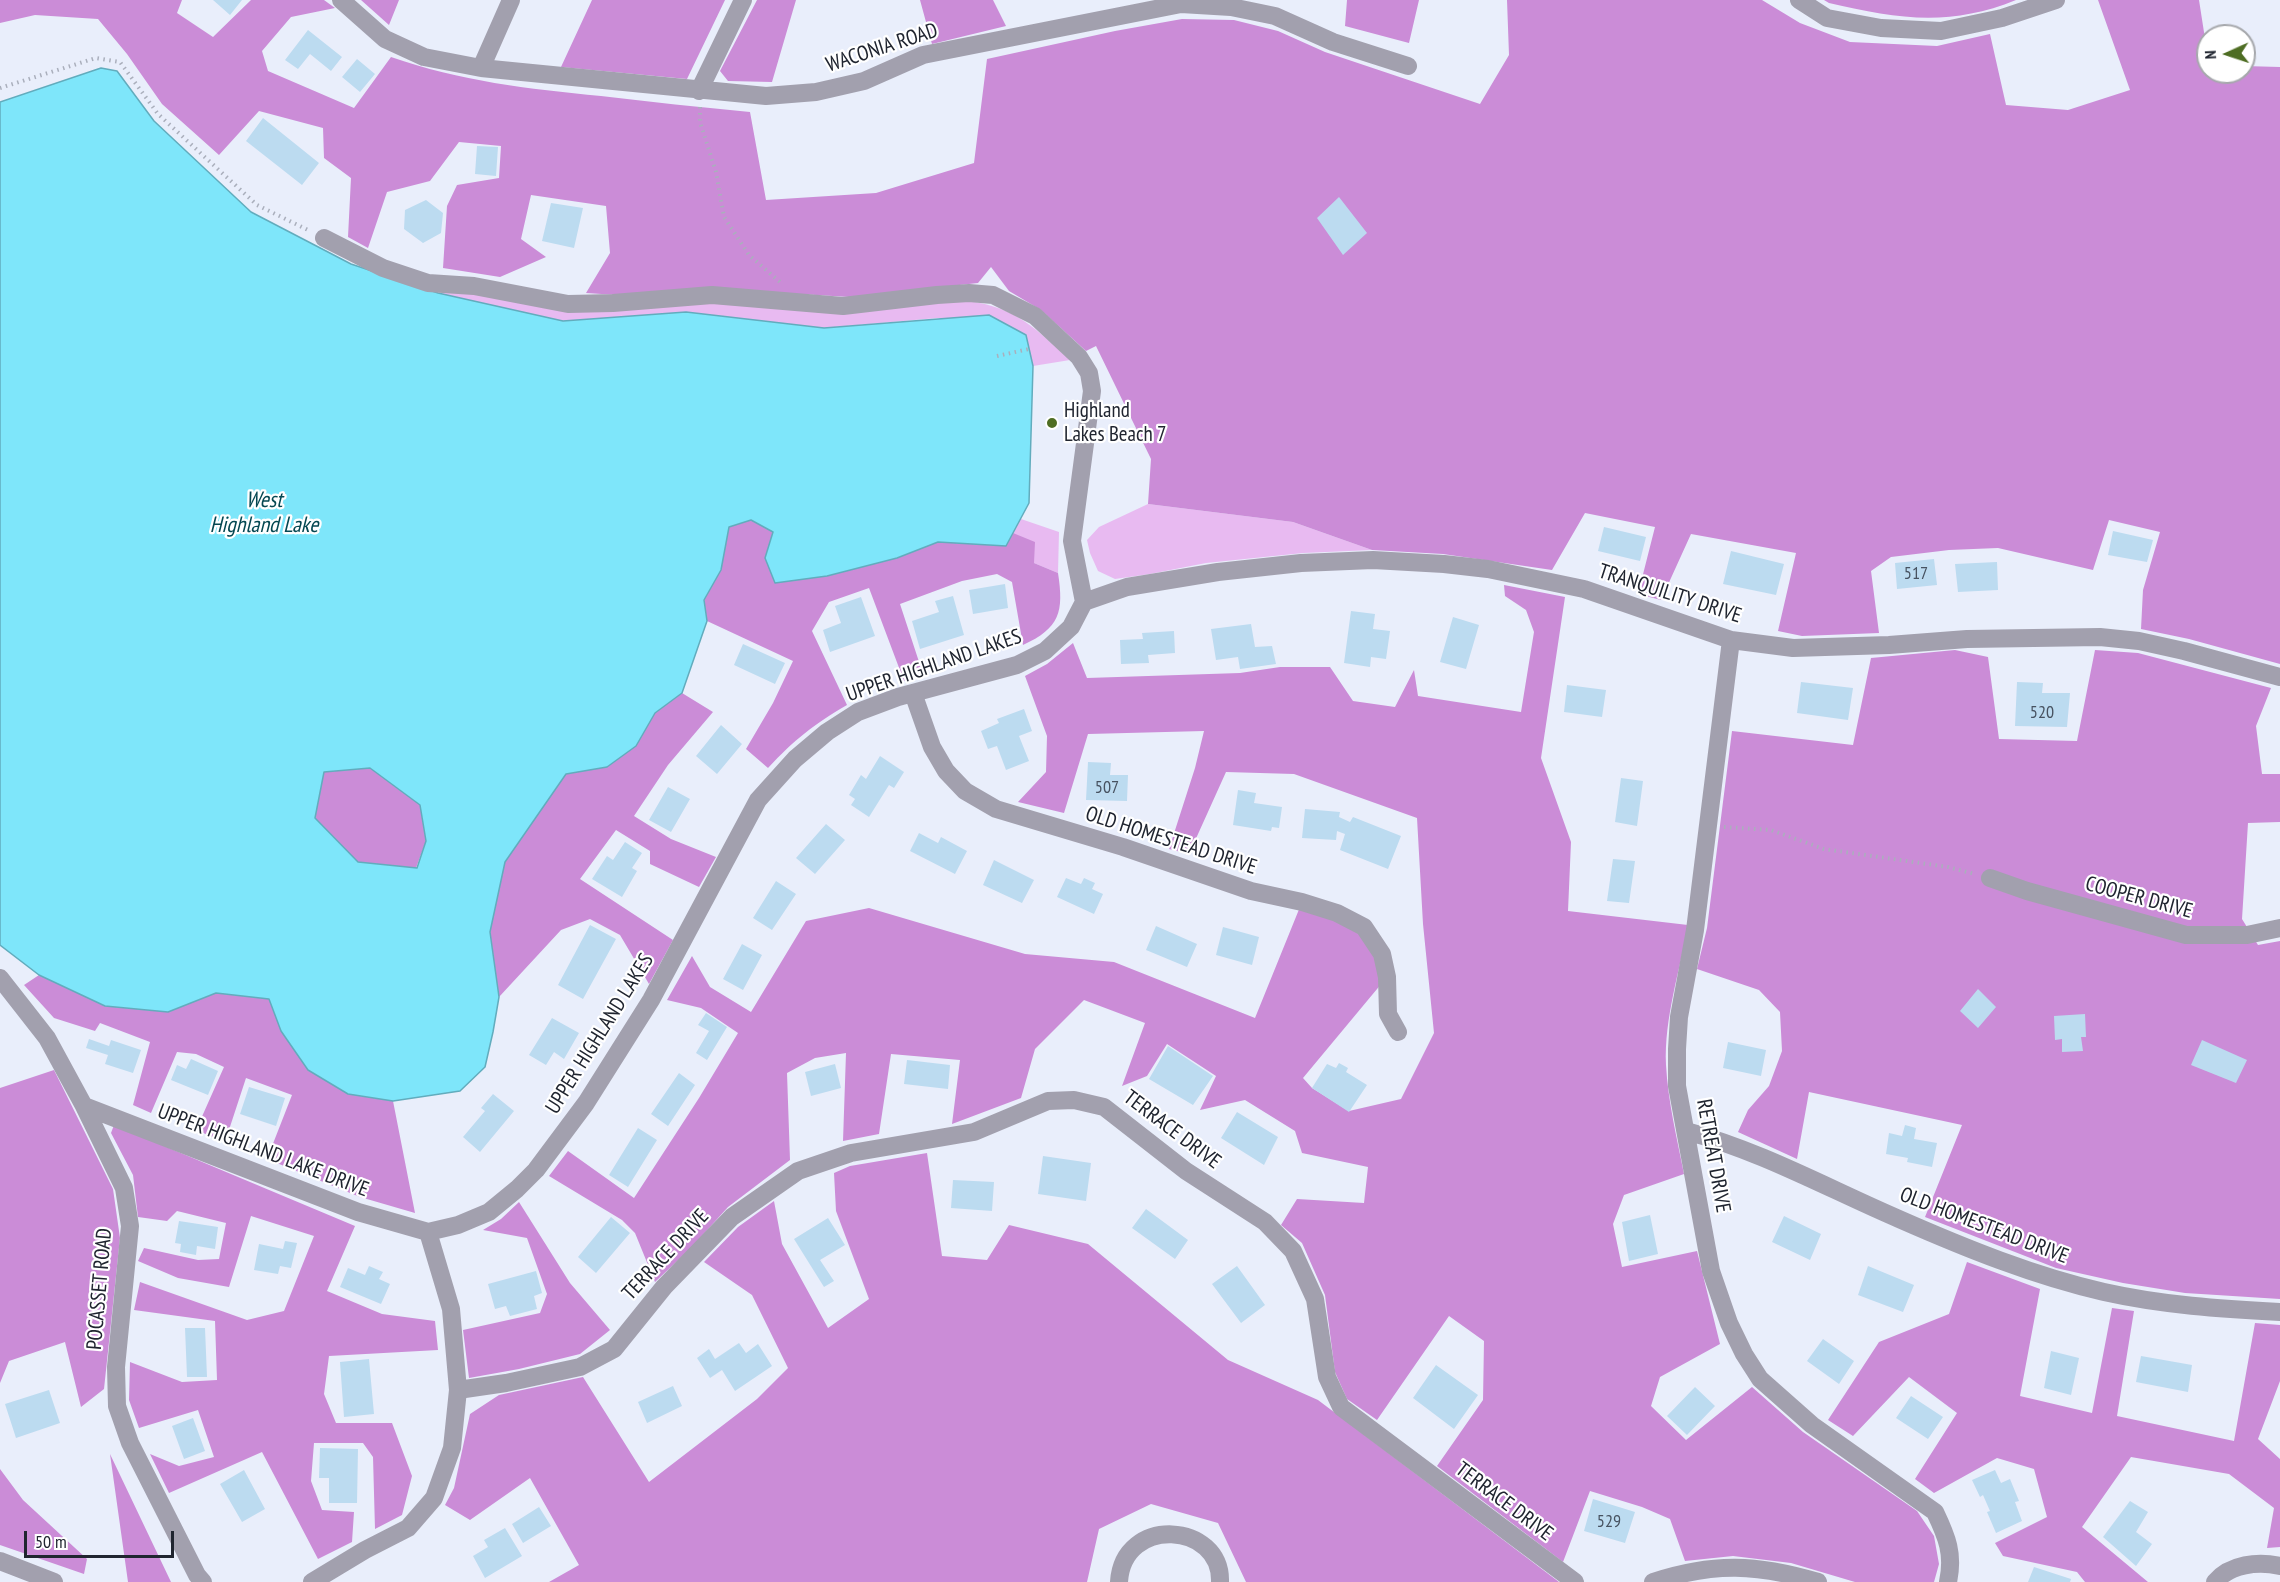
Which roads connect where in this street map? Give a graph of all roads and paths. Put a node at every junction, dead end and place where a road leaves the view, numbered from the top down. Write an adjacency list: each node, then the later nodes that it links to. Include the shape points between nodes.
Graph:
1 (341, 0): 7 (street, WACONIA ROAD, via 385,39 424,57)
2 (511, 0): 7 (street)
3 (743, 0): 9 (street)
4 (1799, 0): 5 (street, via 1827,18 1881,28 1941,31 2002,18)
5 (2056, 0)
6 (1408, 66): 9 (street, WACONIA ROAD, via 1333,42 1275,16 1231,7 1181,4 923,55 864,81 816,92 766,96)
7 (481, 68): 9 (street, WACONIA ROAD)
8 (0, 88): 10 (path, via 96,58 120,62 158,114 257,205)
9 (699, 91): 11 (path, via 700,122 716,172 724,217 749,255)
10 (324, 238): 11 (street, via 383,268 428,283 474,286 568,304 712,295)
11 (802, 303): 14 (street, via 843,306 937,295 993,295 1035,316 1078,357 1089,374 1092,391 1072,541)
12 (1029, 349): 13 (path)
13 (997, 356)
14 (1084, 602): 15 (street, TRANQUILITY DRIVE, via 1127,587 1218,572 1372,560 1432,563 1488,569 1584,589); 17 (street, UPPER HIGHLAND LAKES, via 1071,627 1045,651 1017,665)
15 (1731, 640): 16 (street, TRANQUILITY DRIVE, via 1792,648 2100,637 2184,651); 18 (street, RETREAT DRIVE)
16 (2280, 677)
17 (913, 693): 22 (street, OLD HOMESTEAD DRIVE, via 932,747 946,771 965,791 996,809 1251,891 1337,913 1364,927 1382,954 1388,1014); 25 (street, UPPER HIGHLAND LAKES, via 858,712 827,732 795,759 758,800 651,1000 586,1103 536,1170 489,1212 458,1226)
18 (1708, 826): 19 (path, via 1772,830 1824,849 1948,867); 24 (street, RETREAT DRIVE, via 1695,930 1678,1017 1677,1086)
19 (1990, 878): 20 (street, COOPER DRIVE, via 2186,935 2247,935)
20 (2280, 928)
21 (0, 978): 23 (street, POCASSET ROAD, via 47,1038)
22 (1398, 1032)
23 (84, 1106): 25 (street, UPPER HIGHLAND LAKE DRIVE, via 358,1212); 31 (street, POCASSET ROAD, via 124,1188 130,1226 116,1366 117,1406 130,1443)
24 (1686, 1131): 26 (street, OLD HOMESTEAD DRIVE, via 1724,1142 1908,1223 2059,1280 2201,1308); 38 (street, RETREAT DRIVE, via 1711,1271 1744,1354 1760,1379 1812,1425 1935,1512 1952,1564)
25 (428, 1232): 27 (street, via 451,1309)
26 (2280, 1312)
27 (458, 1390): 32 (street, via 452,1449 434,1498 408,1528); 35 (street, TERRACE DRIVE, via 580,1367 614,1348 664,1287 732,1217 798,1171 850,1154 974,1132 1047,1101 1074,1100 1104,1107 1186,1171 1264,1222 1293,1251 1315,1299 1327,1377 1341,1407)
28 (0, 1561): 30 (street)
29 (2280, 1566): 39 (street, via 2246,1564 2221,1575)
30 (54, 1582)
31 (203, 1582)
32 (312, 1582)
33 (1119, 1582): 34 (street, via 1119,1572 1131,1550 1162,1533 1180,1534 1203,1545 1215,1559)
34 (1220, 1582)
35 (1575, 1582)
36 (1653, 1582): 37 (street, via 1686,1571 1732,1567 1788,1573)
37 (1818, 1582)
38 (1948, 1582)
39 (2215, 1582)

